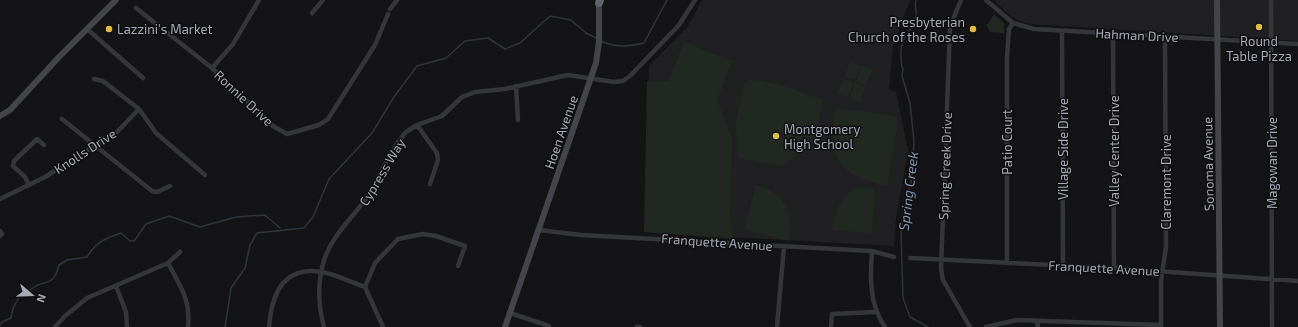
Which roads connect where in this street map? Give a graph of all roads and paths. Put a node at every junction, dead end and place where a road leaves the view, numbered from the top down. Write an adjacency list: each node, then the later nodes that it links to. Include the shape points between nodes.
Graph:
1 (116, 0): 14 (street)
2 (259, 0): 21 (street, via 233,44)
3 (323, 0): 12 (street)
4 (397, 0): 21 (street, Ronnie Drive, via 389,11 375,45 328,119 319,125 287,134 273,126)
5 (695, 0): 23 (street, via 682,22 628,78 614,82)
6 (961, 0): 46 (street, Spring Creek Drive, via 950,26)
7 (1217, 0): 18 (street, Sonoma Avenue)
8 (1271, 0): 19 (street, Magowan Drive)
9 (600, 1): 23 (street, Hoen Avenue, via 599,51)
10 (989, 1): 13 (street, Hahman Drive)
11 (136, 8): 21 (street, Ronnie Drive)
12 (312, 13)
13 (1013, 23): 15 (street, Hahman Drive, via 1034,29); 48 (street, Patio Court, via 1009,29 1007,58)
14 (88, 29): 22 (street); 27 (street, via 10,110)
15 (1062, 31): 16 (street, Hahman Drive); 50 (street, Village Side Drive)
16 (1113, 34): 17 (street, Hahman Drive); 51 (street, Valley Center Drive)
17 (1165, 37): 18 (street, Hahman Drive); 53 (street, Claremont Drive, via 1166,246)
18 (1217, 40): 19 (street, Hahman Drive); 54 (street, Sonoma Avenue)
19 (1271, 42): 20 (street, Hahman Drive); 55 (street, Magowan Drive)
20 (1298, 44)
21 (212, 68)
22 (143, 78)
23 (591, 78): 25 (street, Cypress Way, via 568,75); 38 (street, Hoen Avenue)
24 (94, 79): 26 (street, via 103,81)
25 (516, 86): 29 (street); 30 (street, Cypress Way, via 471,93 442,116)
26 (139, 109): 32 (street, Knolls Drive, via 117,132); 33 (street, via 156,133)
27 (0, 116)
28 (62, 119): 32 (street)
29 (518, 120)
30 (417, 125): 34 (street, via 438,153); 52 (street, Cypress Way, via 403,135 362,205 334,239)
31 (44, 145): 35 (street, Knolls Drive, via 37,139 14,161 13,166 25,177)
32 (94, 145): 35 (street, Knolls Drive); 36 (street, via 152,191 157,192)
33 (205, 175)
34 (430, 184)
35 (29, 185): 37 (street, Knolls Drive)
36 (170, 186)
37 (0, 199)
38 (539, 230): 41 (street, Franquette Avenue, via 581,235); 60 (street, Hoen Avenue)
39 (0, 231): 40 (street)
40 (0, 236)
41 (784, 246): 42 (street, Franquette Avenue); 74 (street)
42 (872, 251): 44 (street, Franquette Avenue); 59 (street, via 870,284)
43 (180, 252): 47 (street)
44 (894, 257)
45 (910, 258): 46 (street, Franquette Avenue)
46 (942, 260): 48 (street, Franquette Avenue); 77 (street, Spring Creek Drive, via 944,280)
47 (168, 263): 57 (street); 67 (street, via 187,299)
48 (1007, 263): 50 (street, Franquette Avenue)
49 (458, 266): 58 (street, via 465,246 423,234 398,239 375,263)
50 (1063, 266): 51 (street, Franquette Avenue)
51 (1114, 268): 53 (street, Franquette Avenue)
52 (321, 272): 58 (street); 68 (street, via 296,274 280,286 271,305); 69 (street, Cypress Way, via 319,302)
53 (1163, 272): 54 (street, Franquette Avenue); 64 (street, Claremont Drive)
54 (1220, 276): 55 (street, Franquette Avenue); 80 (street, Sonoma Avenue)
55 (1272, 280): 56 (street, Franquette Avenue); 81 (street, Magowan Drive)
56 (1298, 281)
57 (116, 286): 65 (street, via 87,298); 66 (street, via 126,312)
58 (365, 287): 70 (street)
59 (877, 312): 75 (street, via 832,314); 76 (street)
60 (510, 313): 63 (street); 71 (street, Hoen Avenue)
61 (1037, 321): 62 (street); 78 (street, via 1017,320); 79 (street)
62 (1102, 325): 64 (street)
63 (549, 326)
64 (1161, 326)
65 (55, 327)
66 (127, 327)
67 (188, 327)
68 (269, 327)
69 (324, 327)
70 (383, 327)
71 (505, 327)
72 (637, 327): 73 (street)
73 (640, 327)
74 (777, 327)
75 (831, 327)
76 (885, 327)
77 (970, 327)
78 (986, 327)
79 (1038, 327)
80 (1220, 327)
81 (1272, 327)

